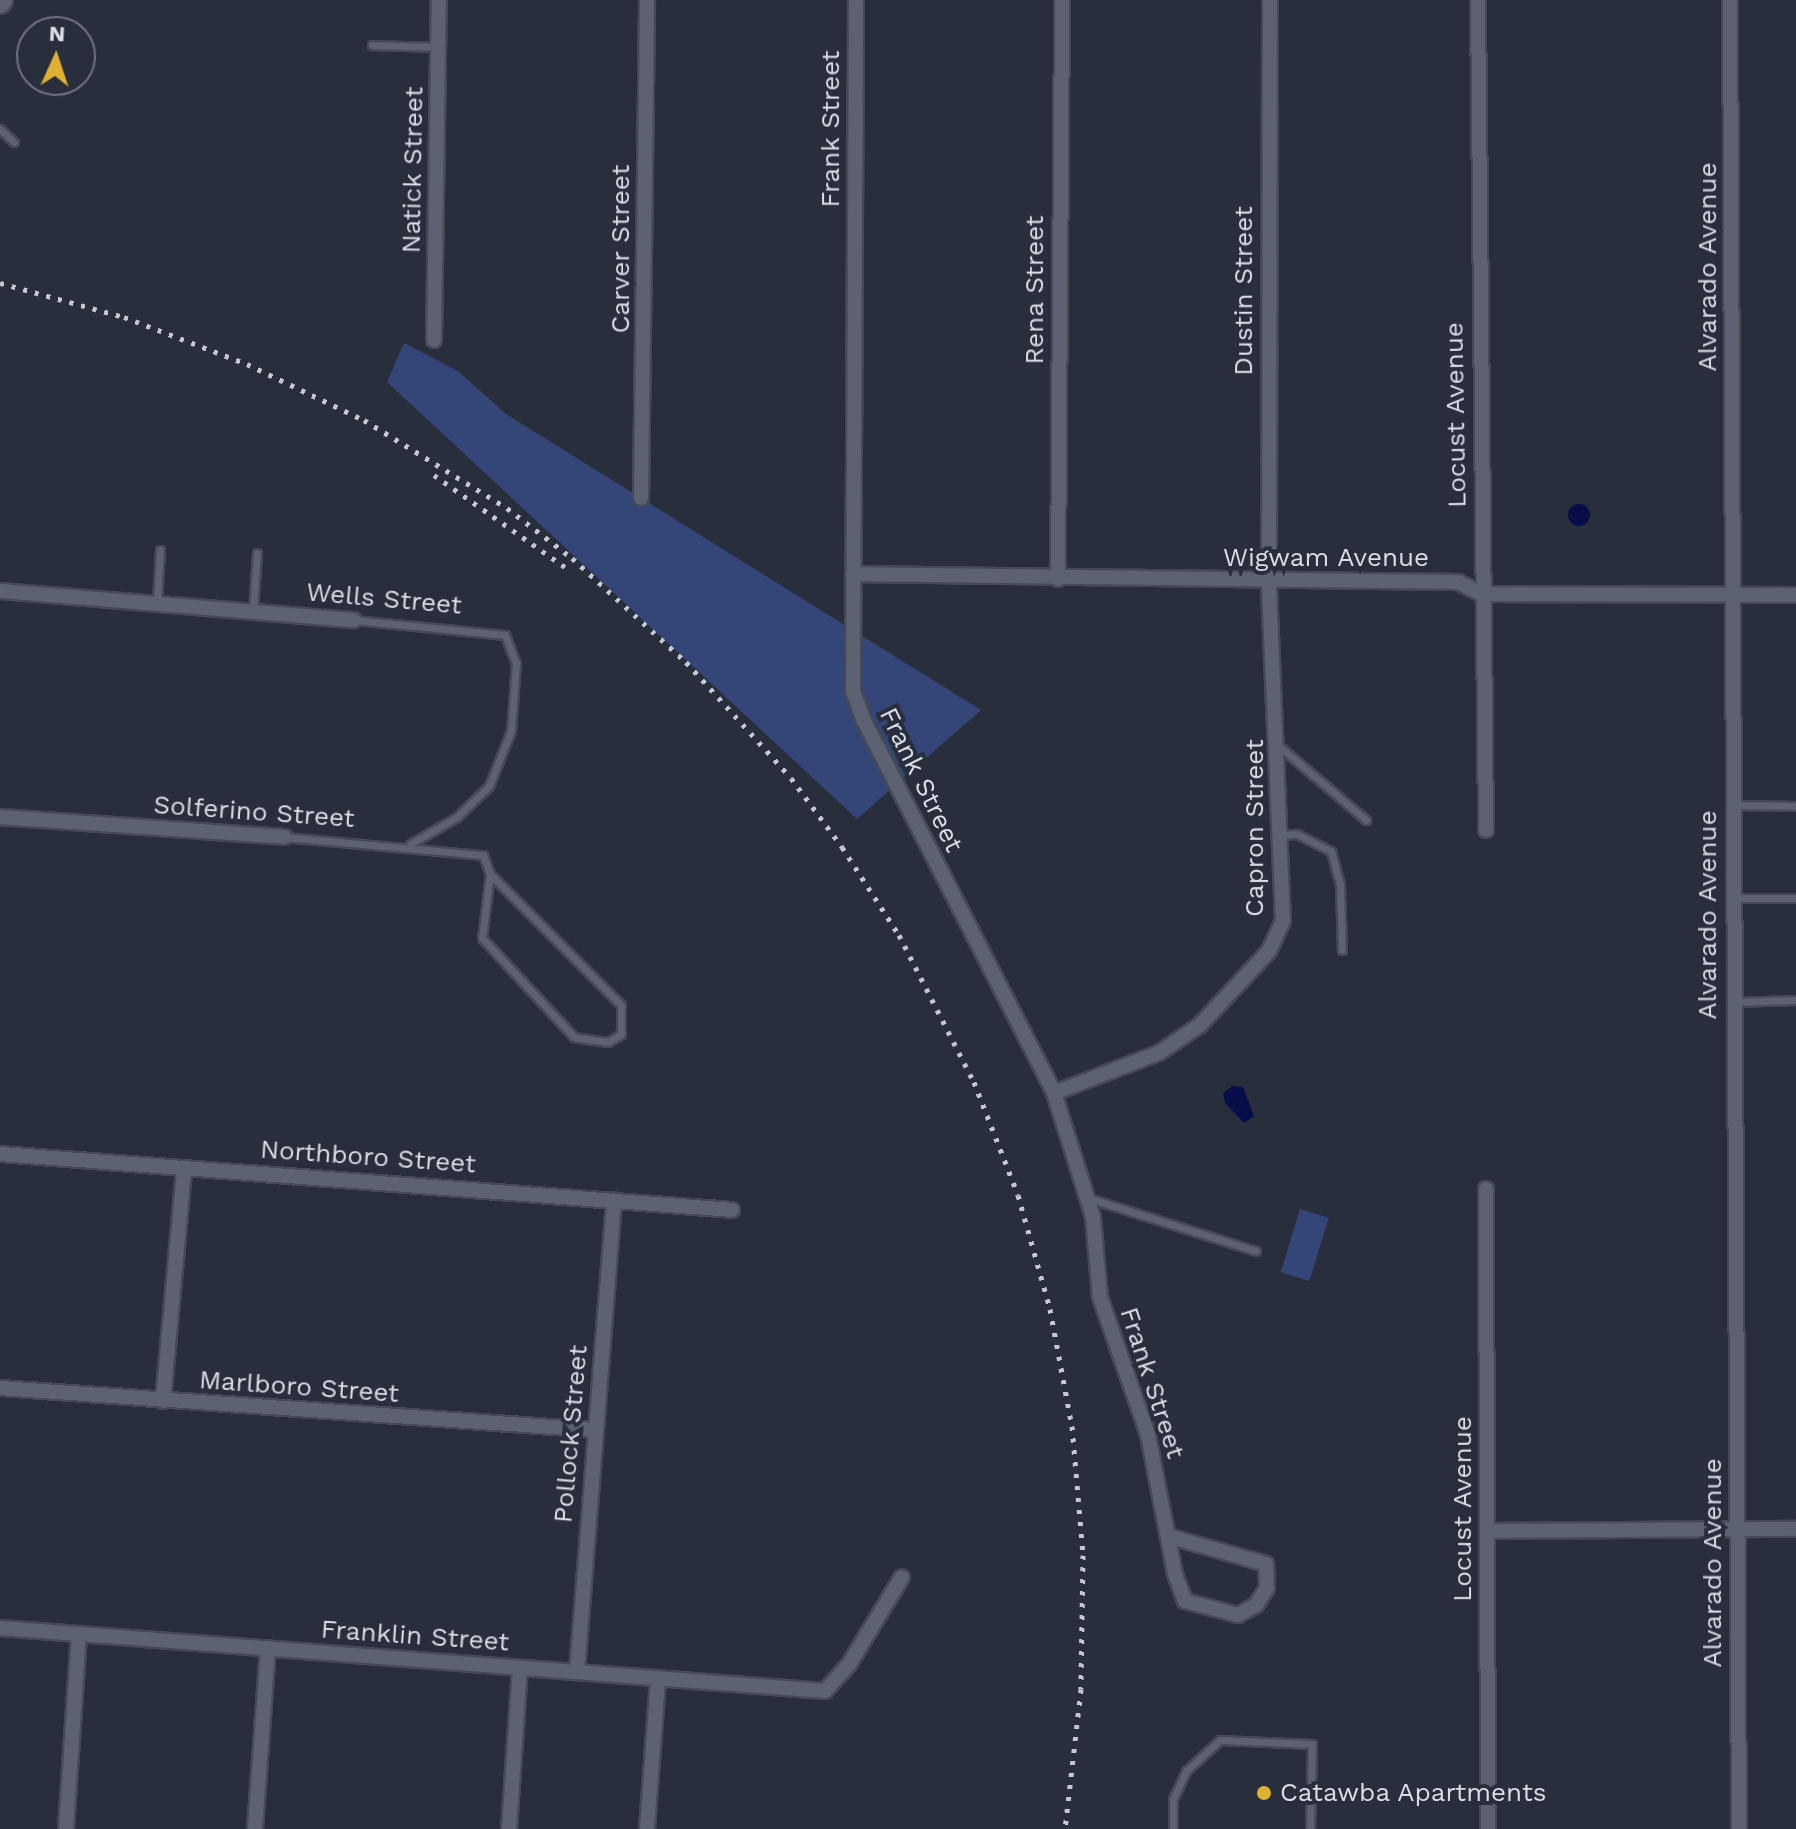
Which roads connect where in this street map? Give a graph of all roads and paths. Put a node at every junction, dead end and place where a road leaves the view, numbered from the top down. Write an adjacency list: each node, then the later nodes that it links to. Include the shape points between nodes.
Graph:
1 (439, 0): 9 (street, Natick Street)
2 (647, 0): 13 (street, Carver Street)
3 (856, 0): 16 (street, Frank Street)
4 (1062, 0): 17 (street, Rena Street)
5 (1270, 0): 18 (street, Dustin Street)
6 (1478, 0): 20 (street, Locust Avenue)
7 (1730, 0): 21 (street, Alvarado Avenue)
8 (372, 45): 9 (lane)
9 (438, 47): 12 (street, Natick Street)
10 (0, 129): 11 (lane)
11 (14, 142)
12 (434, 340)
13 (641, 498)
14 (160, 550): 23 (lane)
15 (257, 553): 24 (lane)
16 (853, 574): 17 (street, Wigwam Avenue); 41 (street, Frank Street, via 850,669 864,721)
17 (1058, 579): 18 (street, Wigwam Avenue)
18 (1269, 582): 20 (street, Wigwam Avenue, via 1458,582); 26 (street, Capron Street)
19 (0, 591): 23 (street, Wells Street)
20 (1482, 594): 21 (street, Wigwam Avenue); 31 (street, Locust Avenue)
21 (1735, 595): 22 (street, Wigwam Avenue); 27 (street, Alvarado Avenue)
22 (1796, 595)
23 (157, 603): 24 (street, Wells Street)
24 (253, 611): 25 (street, Wells Street)
25 (354, 620): 34 (lane, Wells Street, via 505,635 516,663 511,731 489,786 445,826)
26 (1280, 747): 30 (lane); 32 (street, Capron Street)
27 (1731, 805): 28 (lane); 36 (street, Alvarado Avenue)
28 (1796, 806)
29 (0, 817): 33 (street, Solferino Street)
30 (1366, 820)
31 (1486, 830)
32 (1280, 835): 38 (lane, via 1297,834 1331,851 1340,884); 41 (street, Capron Street, via 1283,921 1260,962 1187,1035 1159,1053)
33 (284, 837): 34 (lane, Solferino Street)
34 (409, 844): 35 (lane, Solferino Street, via 483,855)
35 (490, 874): 35 (lane, Solferino Street, via 621,1005 621,1034 608,1042 574,1037 482,938)
36 (1731, 898): 37 (lane); 40 (street, Alvarado Avenue)
37 (1796, 898)
38 (1342, 950)
39 (1796, 1000): 40 (lane)
40 (1732, 1002): 52 (street, Alvarado Avenue)
41 (1054, 1093): 45 (street, Frank Street)
42 (0, 1154): 43 (street, Northboro Street)
43 (184, 1168): 46 (street, Northboro Street); 50 (street)
44 (1486, 1189): 54 (street, Locust Avenue)
45 (1088, 1198): 48 (lane); 55 (street, Frank Street, via 1100,1297 1148,1435)
46 (614, 1200): 47 (street, Northboro Street); 51 (street, Pollock Street)
47 (732, 1210)
48 (1256, 1251)
49 (0, 1388): 50 (street, Marlboro Street)
50 (163, 1401): 51 (street, Marlboro Street)
51 (595, 1430): 61 (street, Pollock Street)
52 (1737, 1529): 53 (street); 54 (street); 70 (street, Alvarado Avenue)
53 (1796, 1529)
54 (1488, 1531): 69 (street, Locust Avenue)
55 (1171, 1537): 55 (street, Frank Street, via 1266,1564 1267,1588 1256,1605 1238,1615 1185,1601)
56 (902, 1577): 62 (street, Franklin Street, via 850,1663 825,1691)
57 (0, 1628): 58 (street, Franklin Street)
58 (79, 1634): 59 (street, Franklin Street); 63 (street)
59 (268, 1648): 60 (street, Franklin Street); 64 (street)
60 (520, 1668): 61 (street, Franklin Street); 65 (street)
61 (577, 1672): 62 (street, Franklin Street)
62 (658, 1678): 66 (street)
63 (66, 1829)
64 (255, 1829)
65 (509, 1829)
66 (647, 1829)
67 (1173, 1829): 68 (lane, via 1173,1799 1186,1771 1220,1740 1312,1744)
68 (1310, 1829)
69 (1488, 1829)
70 (1739, 1829)

